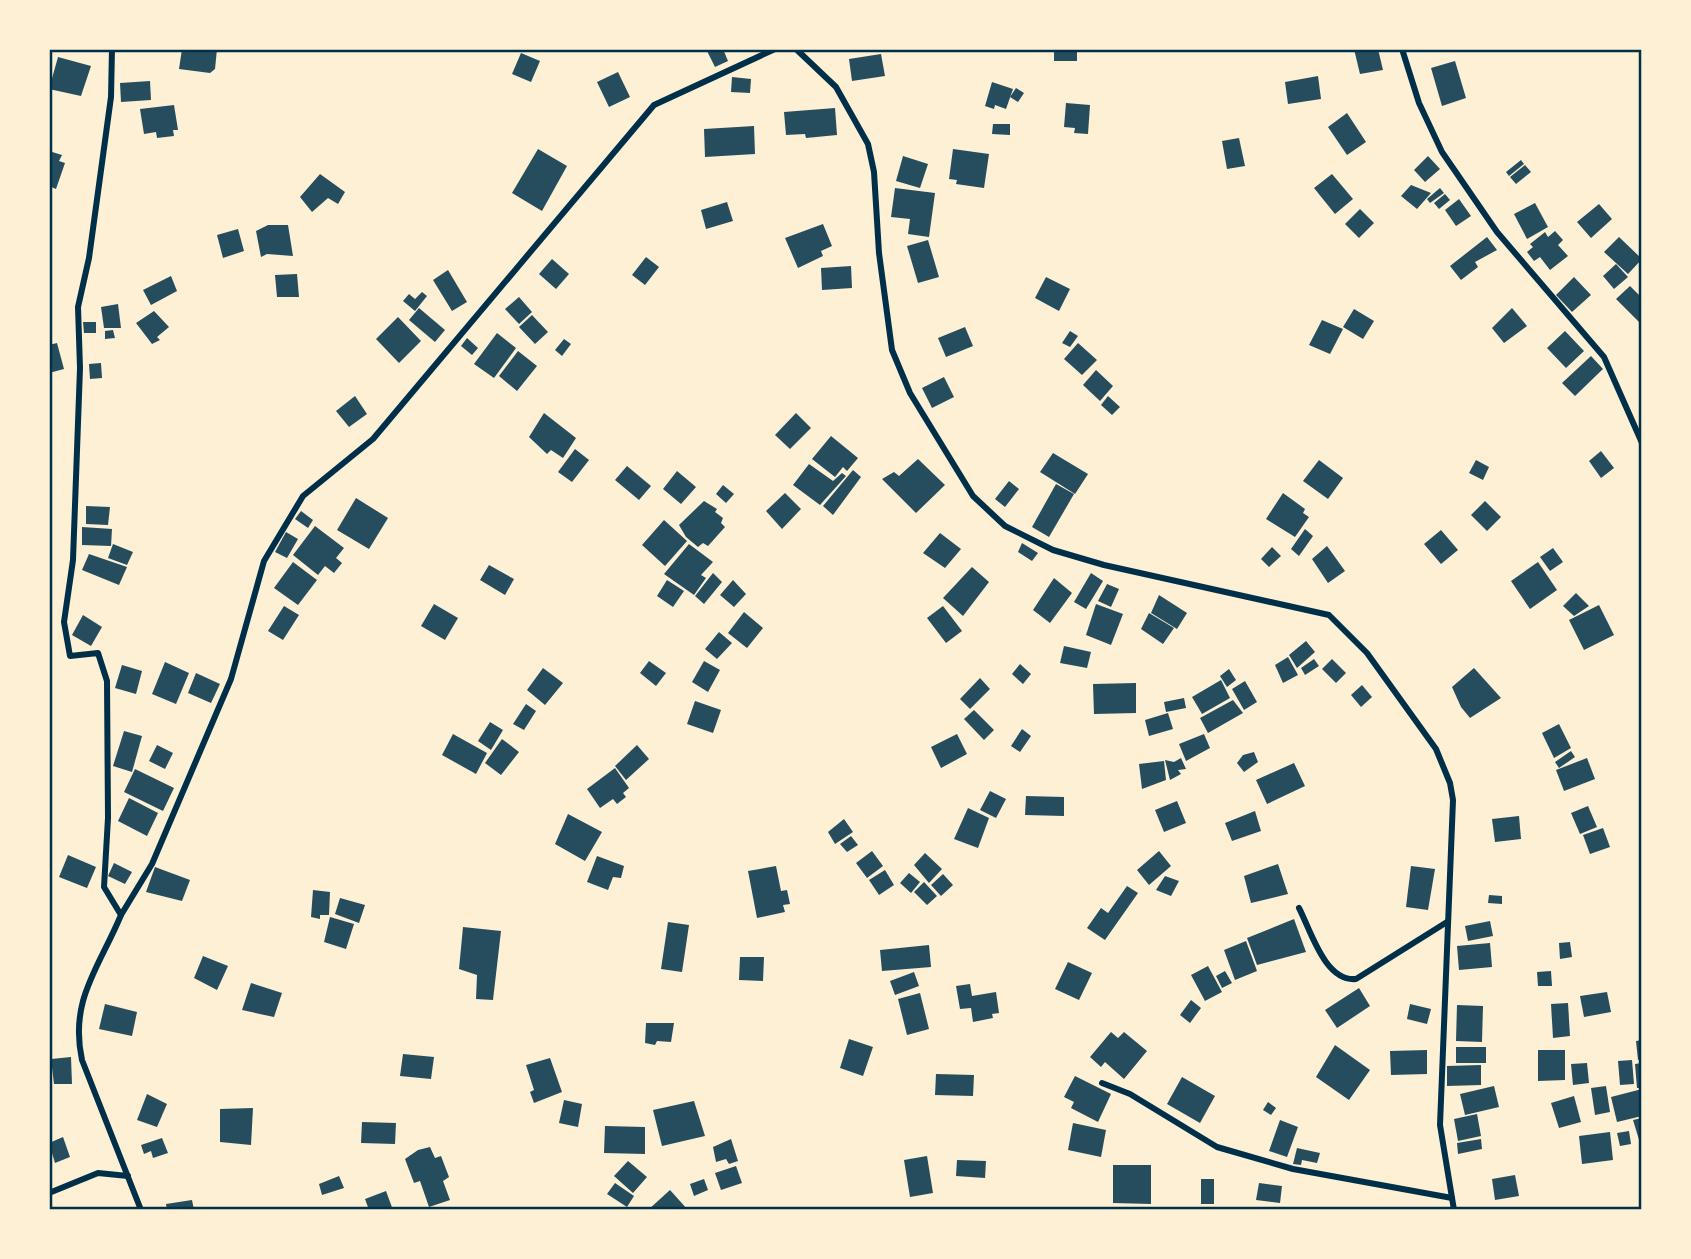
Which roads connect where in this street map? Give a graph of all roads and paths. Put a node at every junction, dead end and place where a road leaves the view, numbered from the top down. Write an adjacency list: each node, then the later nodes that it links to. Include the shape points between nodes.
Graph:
1 (112, 49): 7 (street, via 111,97 78,307 73,560 64,622 70,656 98,653 107,681 104,887)
2 (775, 49): 7 (street, via 654,106 373,439 303,496 264,561 231,679 152,864)
3 (796, 49): 8 (street, via 836,87 867,144 874,172 892,350 910,393 973,496 1005,526 1053,551 1316,610 1339,622 1391,686 1436,750 1446,773 1452,800)
4 (1402, 49): 5 (street, via 1419,103 1442,152 1497,232 1604,356)
5 (1642, 443)
6 (1299, 908): 8 (street, via 1334,973 1344,979 1356,978)
7 (121, 915): 10 (street, via 86,989 78,1029 82,1060)
8 (1447, 922): 12 (street, via 1440,1125)
9 (1102, 1083): 12 (street, via 1130,1094 1217,1147 1293,1170)
10 (128, 1176): 11 (street, via 98,1173); 13 (street)
11 (49, 1193)
12 (1452, 1198): 14 (street)
13 (141, 1210)
14 (1454, 1210)

